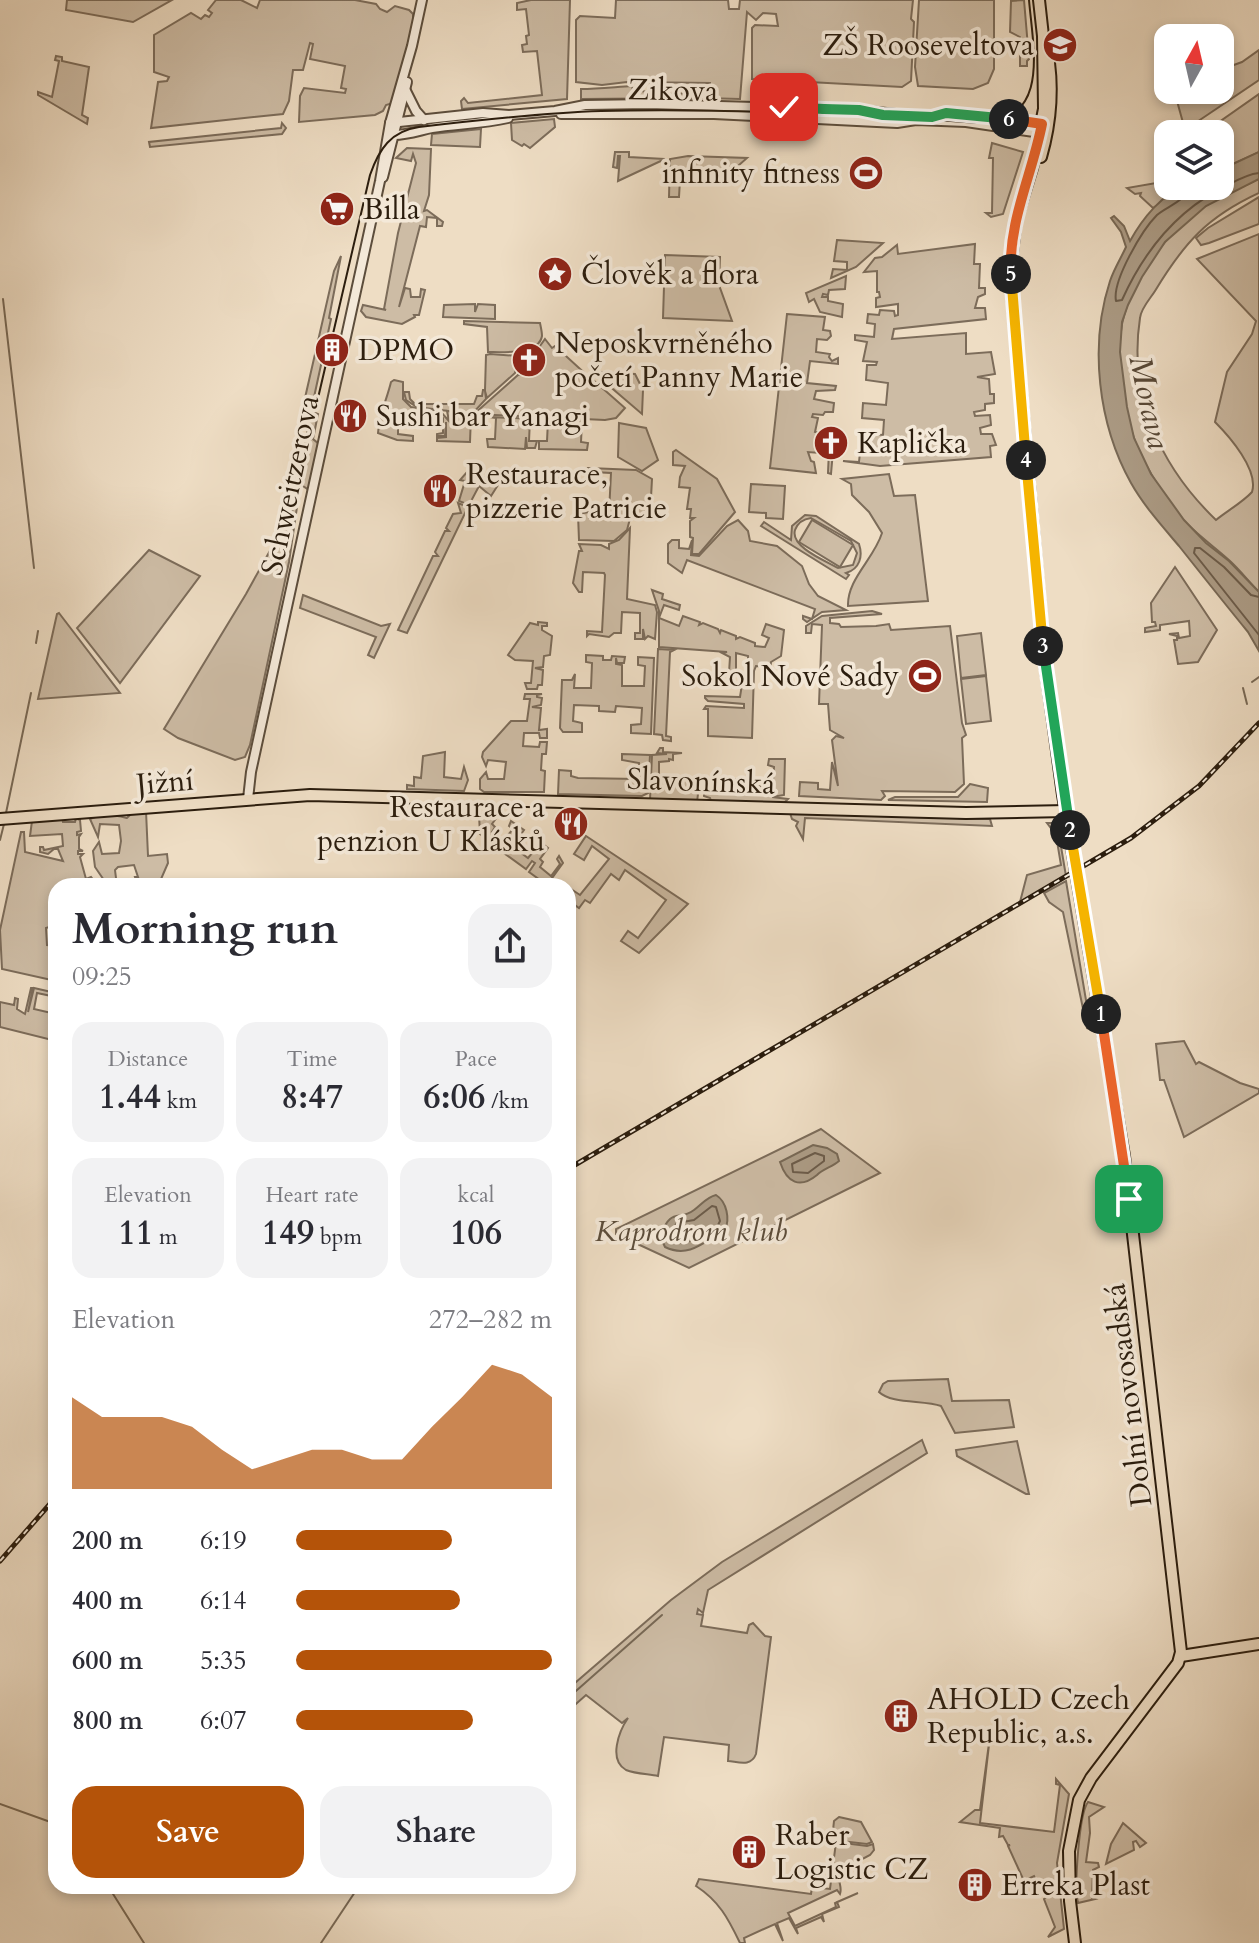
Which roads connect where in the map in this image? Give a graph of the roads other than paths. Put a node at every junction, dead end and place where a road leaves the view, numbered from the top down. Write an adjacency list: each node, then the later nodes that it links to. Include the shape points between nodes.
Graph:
1 (422, 0): 3 (street, Schweitzerova)
2 (1039, 0): 7 (main road)
3 (412, 46): 4 (street, Schweitzerova); 6 (street, Schweitzerova)
4 (405, 90): 5 (street); 6 (street, Schweitzerova)
5 (424, 120): 6 (street, Zikova); 7 (street, Zikova, via 648,104 989,116)
6 (393, 123): 8 (street, Schweitzerova); 9 (street, Schweitzerova)
7 (1045, 130): 8 (street, Zikova, via 948,121 564,114); 12 (main road, Dolní novosadská, via 1041,157 1032,168 1013,232 1011,284 1037,595)
8 (394, 135): 9 (street, Schweitzerova)
9 (380, 181): 11 (street, Schweitzerova)
10 (335, 795): 11 (main road, Jižní); 12 (main road, Slavonínská)
11 (248, 799): 13 (main road, Jižní)
12 (1067, 811): 15 (main road, Dolní novosadská, via 1125,1167)
13 (0, 819)
14 (1259, 1644): 15 (main road)
15 (1181, 1656): 16 (main road, via 1079,1800 1069,1851)
16 (1075, 1943)

